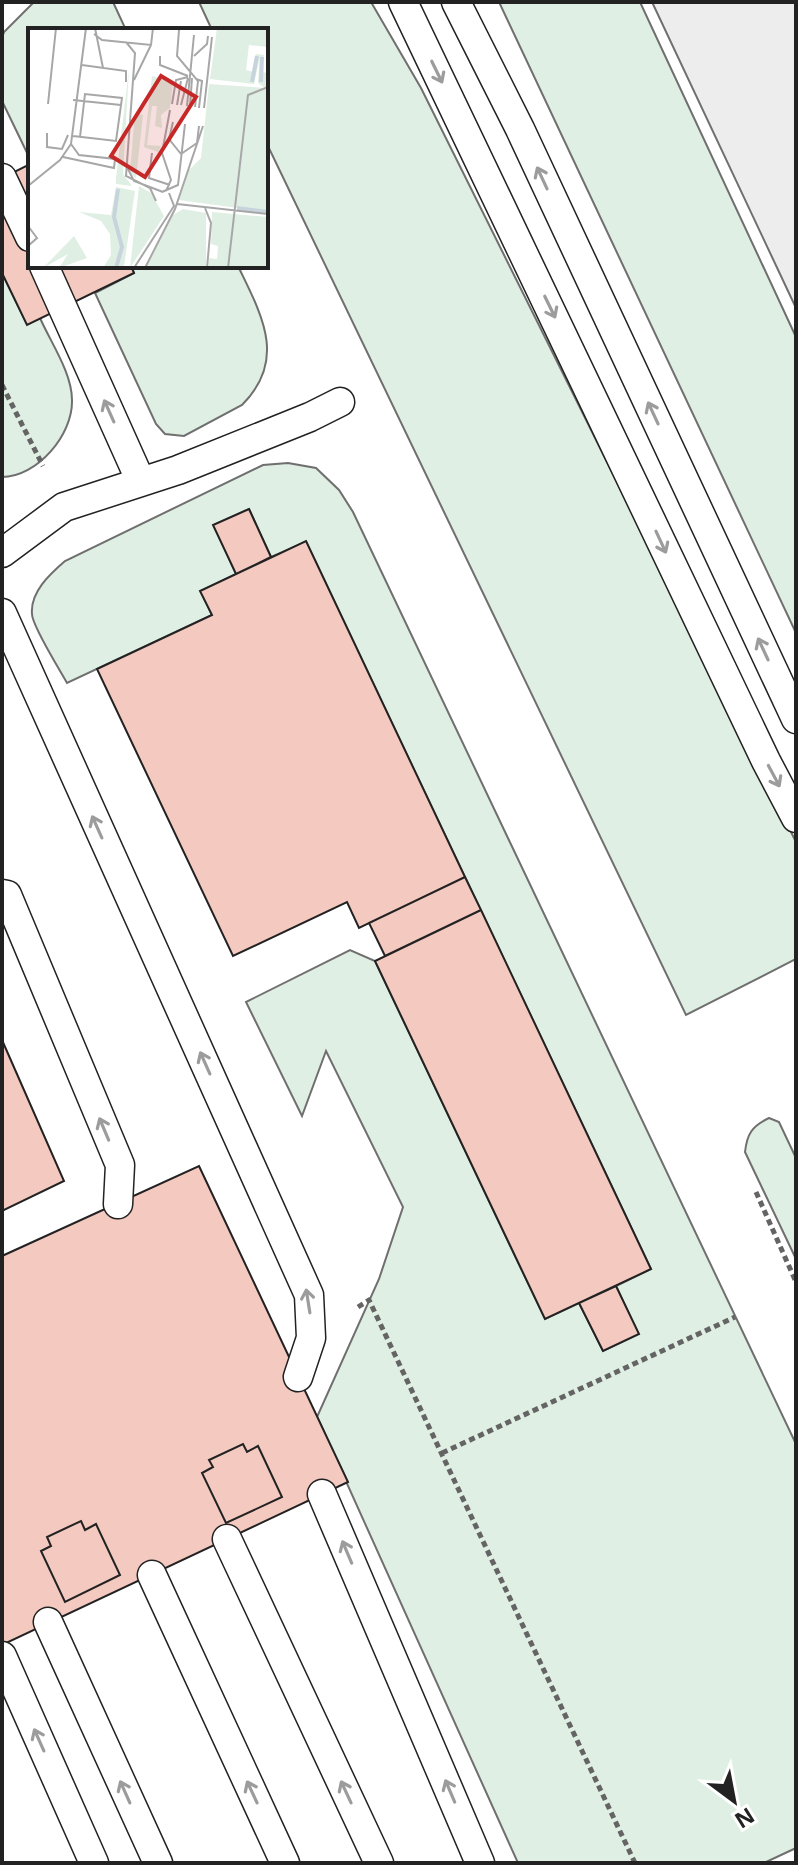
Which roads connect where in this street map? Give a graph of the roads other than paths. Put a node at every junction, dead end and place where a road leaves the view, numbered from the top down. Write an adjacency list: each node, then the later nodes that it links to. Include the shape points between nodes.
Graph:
1 (403, 2): 11 (lane, one-way to 11)
2 (456, 2): 10 (lane, one-way to 2)
3 (2, 178): 4 (lane)
4 (28, 233)
5 (45, 268): 7 (lane, one-way to 5)
6 (340, 402): 7 (lane)
7 (141, 482): 8 (lane, via 64,507)
8 (2, 553)
9 (2, 613): 14 (lane, one-way to 9, via 311,1338 309,1295)
10 (796, 719)
11 (796, 818)
12 (2, 894): 13 (lane, one-way to 12, via 120,1165 7,895)
13 (118, 1204)
14 (298, 1377)
15 (322, 1494): 24 (lane, one-way to 15)
16 (227, 1539): 23 (lane, one-way to 16)
17 (152, 1575): 22 (lane, one-way to 17)
18 (48, 1622): 21 (lane, one-way to 18)
19 (2, 1656): 20 (lane, one-way to 19)
20 (94, 1863)
21 (158, 1863)
22 (285, 1863)
23 (379, 1863)
24 (480, 1863)

